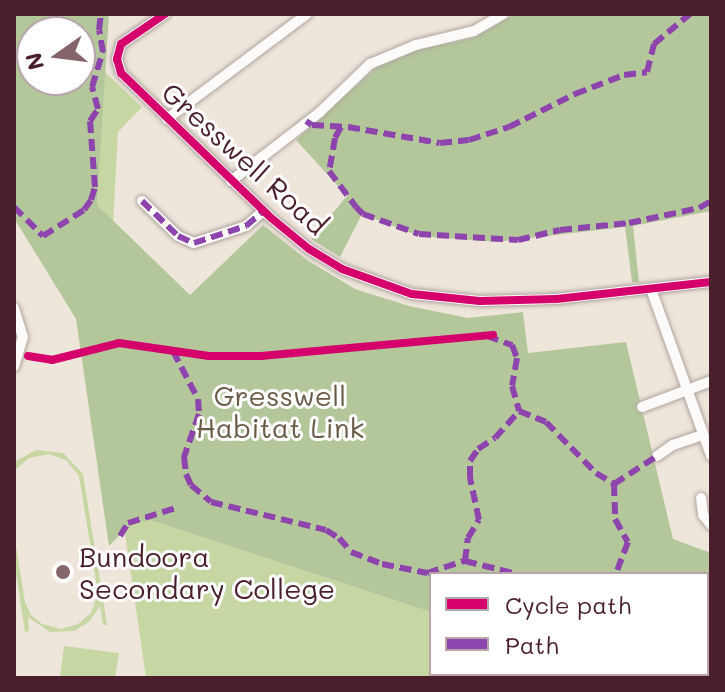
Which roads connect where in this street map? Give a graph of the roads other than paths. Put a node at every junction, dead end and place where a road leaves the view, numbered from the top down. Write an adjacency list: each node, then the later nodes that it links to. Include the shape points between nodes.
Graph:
1 (165, 14): 4 (street, Gresswell Road, via 123,40 117,59 123,76)
2 (307, 14): 4 (street)
3 (504, 14): 5 (street, via 474,31 416,45 370,64 319,113)
4 (167, 119): 5 (street, Gresswell Road)
5 (231, 181): 7 (street, Gresswell Road)
6 (140, 198): 7 (street, via 178,236 194,243 246,226)
7 (263, 211): 9 (street, Gresswell Road, via 342,269 429,297 531,300)
8 (711, 282): 9 (street, Gresswell Road)
9 (651, 289): 13 (street)
10 (14, 308): 11 (street, via 23,337)
11 (14, 367)
12 (711, 381): 13 (street)
13 (686, 389): 14 (street); 15 (street)
14 (642, 407)
15 (702, 435): 16 (street); 17 (street)
16 (657, 456)
17 (711, 456)
18 (701, 498): 19 (street, via 704,518)
19 (711, 525)

